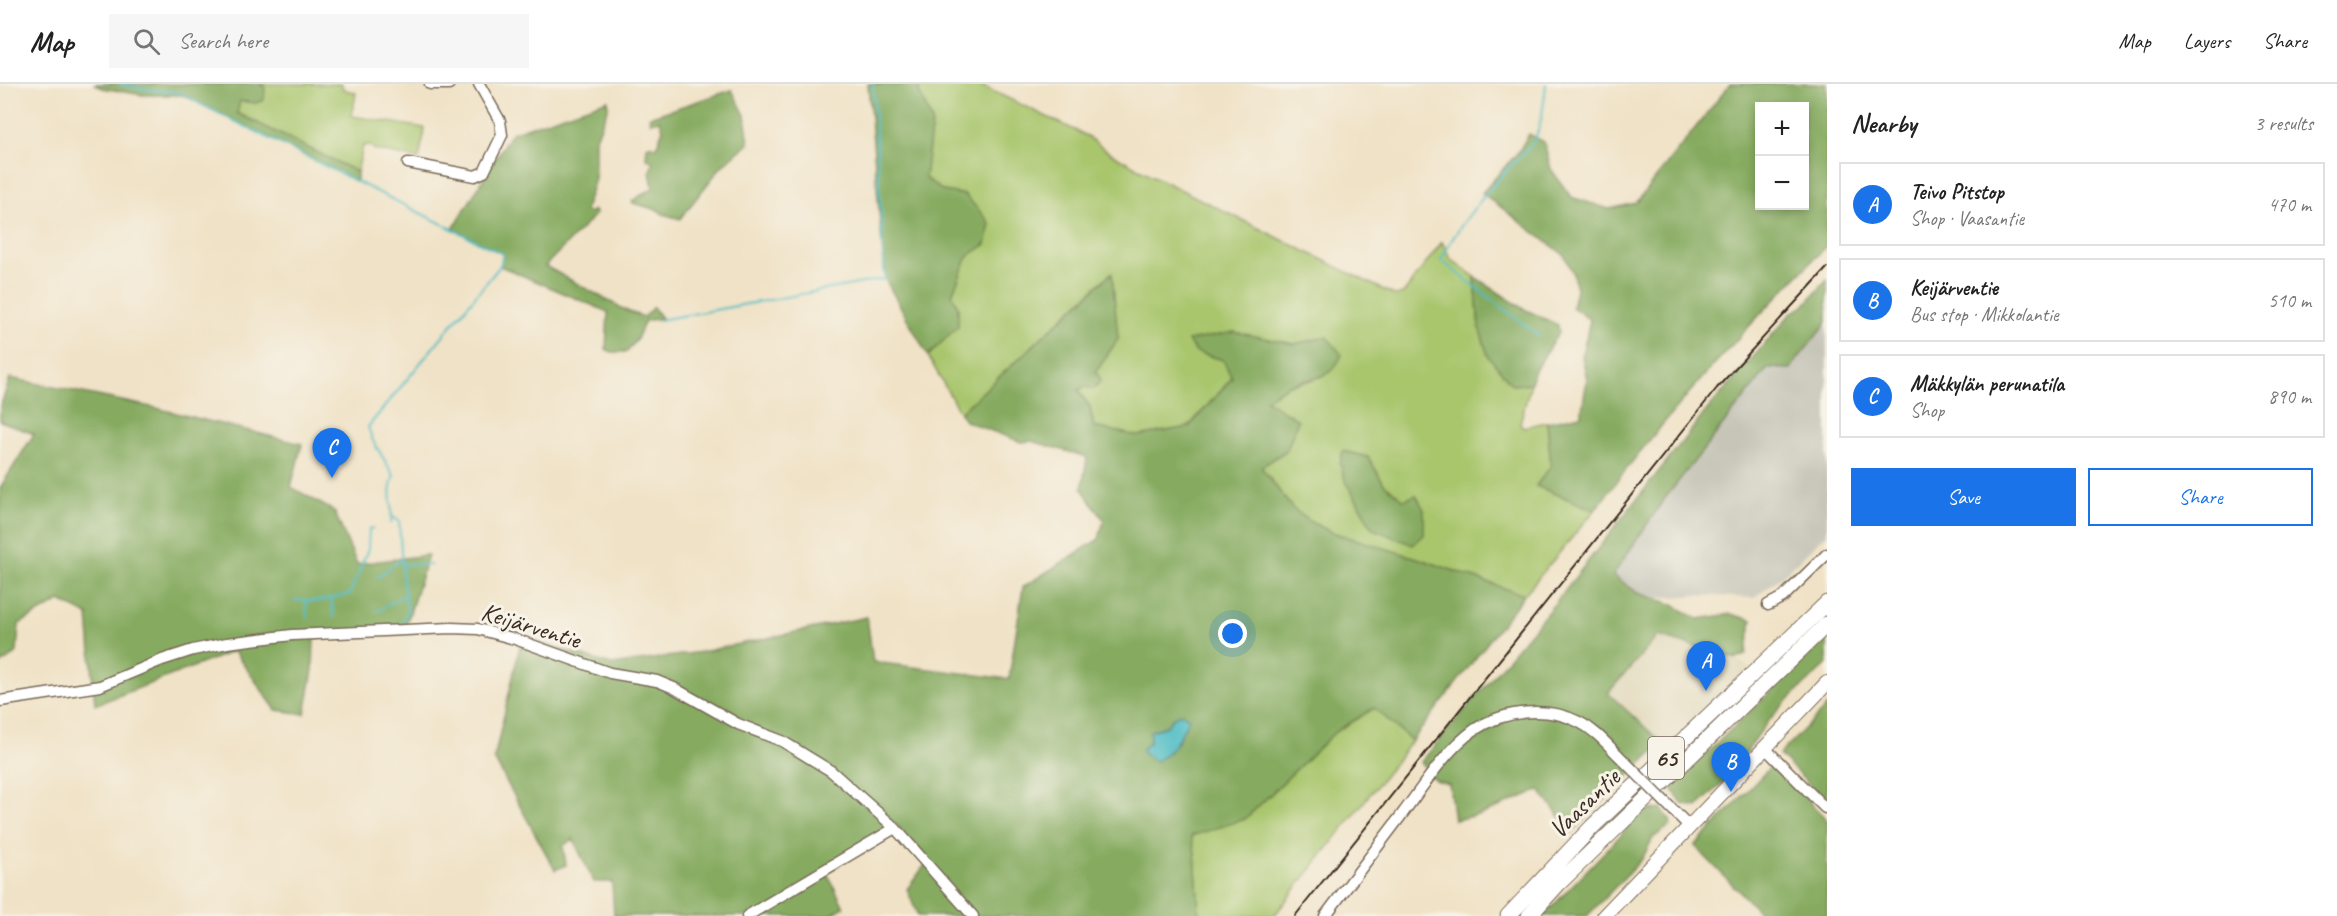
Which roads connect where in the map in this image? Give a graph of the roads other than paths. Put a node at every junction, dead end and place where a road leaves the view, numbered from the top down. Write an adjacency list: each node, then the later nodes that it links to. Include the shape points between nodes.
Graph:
1 (430, 84): 2 (street)
2 (449, 84)
3 (479, 84): 4 (street, via 500,121 502,135 484,172 475,176)
4 (408, 163)
5 (1827, 554): 7 (street, via 1783,597)
6 (1827, 603): 18 (highway, Vaasantie / 65, via 1592,827)
7 (1768, 605)
8 (1827, 624): 19 (highway, Vaasantie / 65)
9 (1827, 683): 11 (main road)
10 (0, 702): 14 (street, Keijärventie, via 100,686 162,660 227,643 284,636 478,629 610,673 674,688 738,724 782,741 831,771)
11 (1765, 748): 12 (street); 13 (main road)
12 (1825, 808)
13 (1689, 826): 17 (street, bridge, via 1592,730 1567,717 1543,713 1501,717 1465,738 1439,765); 20 (main road)
14 (895, 828): 15 (street); 16 (street, Keijärventie)
15 (747, 916)
16 (973, 916)
17 (1325, 916)
18 (1508, 916)
19 (1529, 916)
20 (1604, 916)

